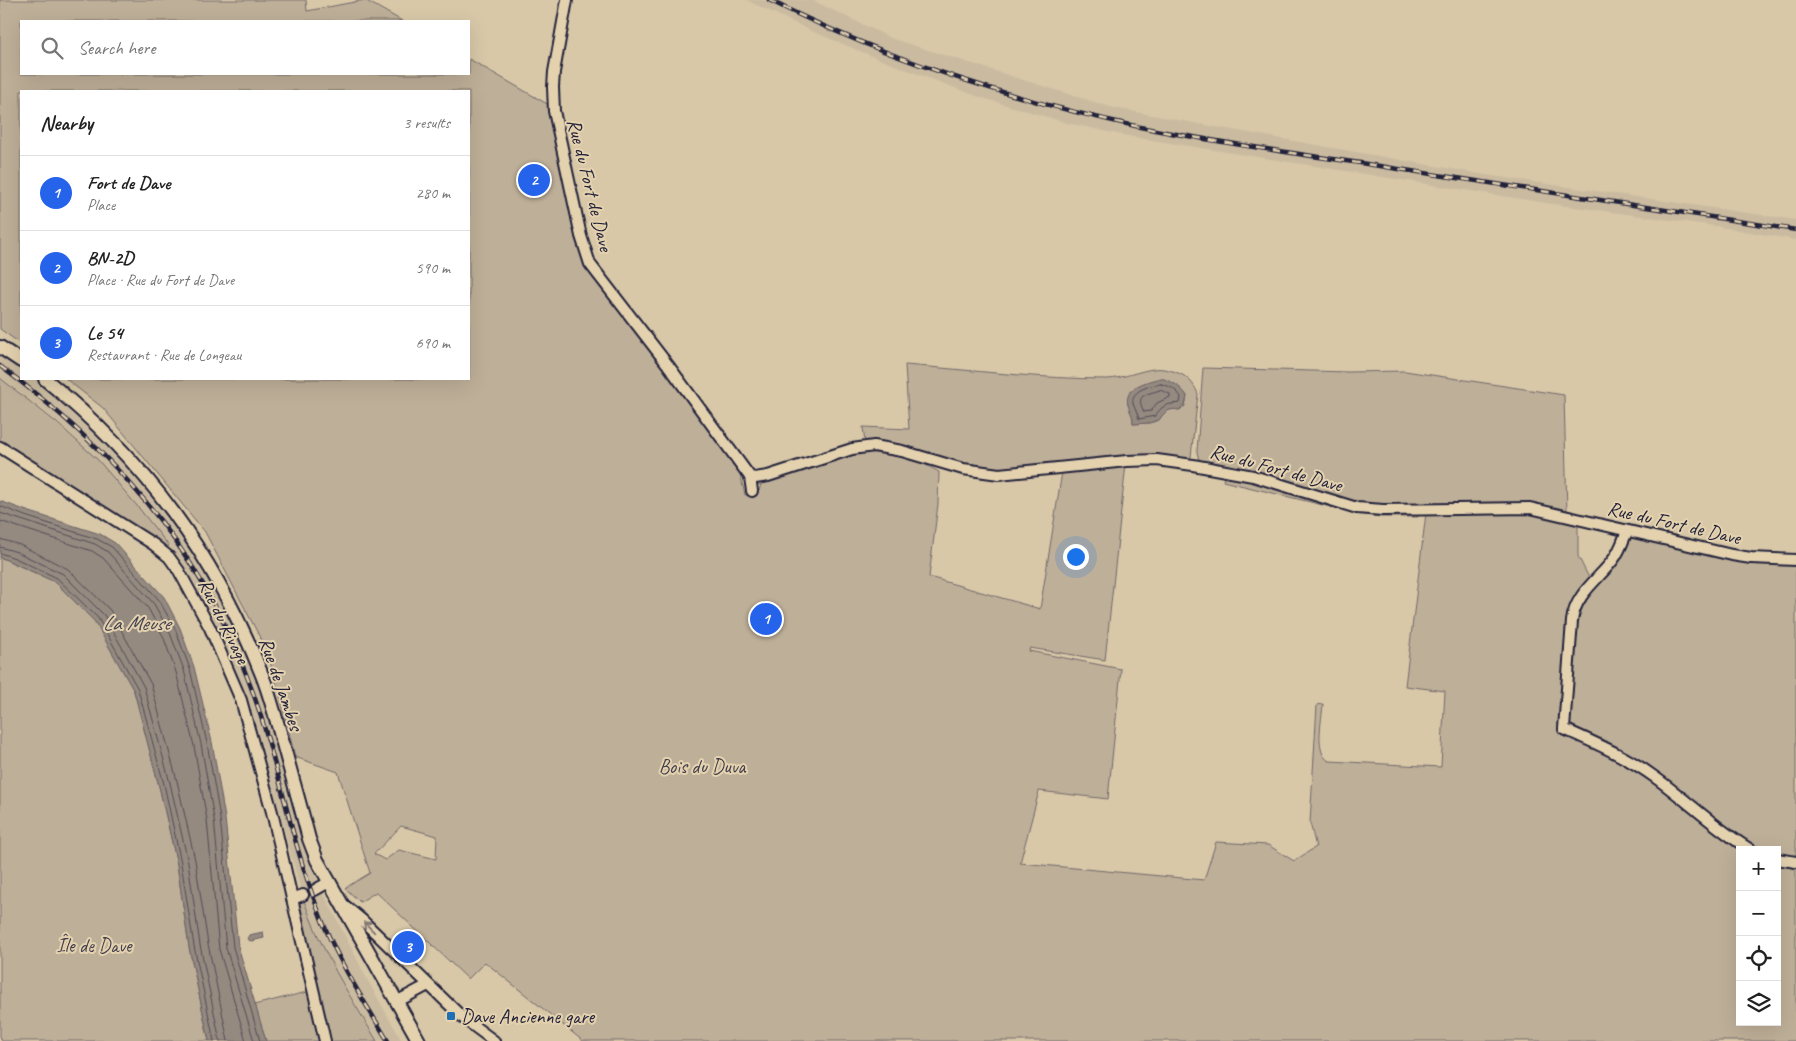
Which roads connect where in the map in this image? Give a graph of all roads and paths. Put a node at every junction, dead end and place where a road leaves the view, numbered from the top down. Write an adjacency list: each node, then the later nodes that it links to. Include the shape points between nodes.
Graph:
1 (567, 0): 6 (street, Rue du Fort de Dave, via 554,72 554,111 590,264)
2 (0, 347): 3 (main road)
3 (20, 361)
4 (46, 380): 13 (main road, Rue de Jambes, via 97,424 140,470 174,512 214,575 263,676 309,838)
5 (0, 447): 16 (street, Rue du Rivage, via 153,544 169,557 179,571 210,628 241,700)
6 (750, 477): 7 (street, Rue du Fort de Dave); 8 (street, Rue du Fort de Dave, via 768,476 852,449 874,446 902,450 963,469 998,474 1149,459 1253,476 1357,508 1530,508)
7 (752, 491)
8 (1627, 531): 9 (street, Rue du Fort de Dave, via 1742,557); 10 (street, via 1613,560 1579,598 1574,609 1564,729 1610,750 1655,777)
9 (1796, 560)
10 (1745, 846)
11 (1781, 860): 12 (street)
12 (1796, 862)
13 (329, 882): 14 (street); 17 (main road, Rue de Jambes)
14 (315, 890)
15 (303, 895): 16 (street)
16 (292, 899): 20 (street, Rue du Rivage)
17 (339, 901): 18 (street, one-way to 17); 19 (main road, Rue de Jambes)
18 (428, 985): 19 (street); 22 (street, via 463,1018)
19 (398, 1001): 21 (main road, Rue de Jambes)
20 (326, 1041)
21 (419, 1041)
22 (494, 1041)

